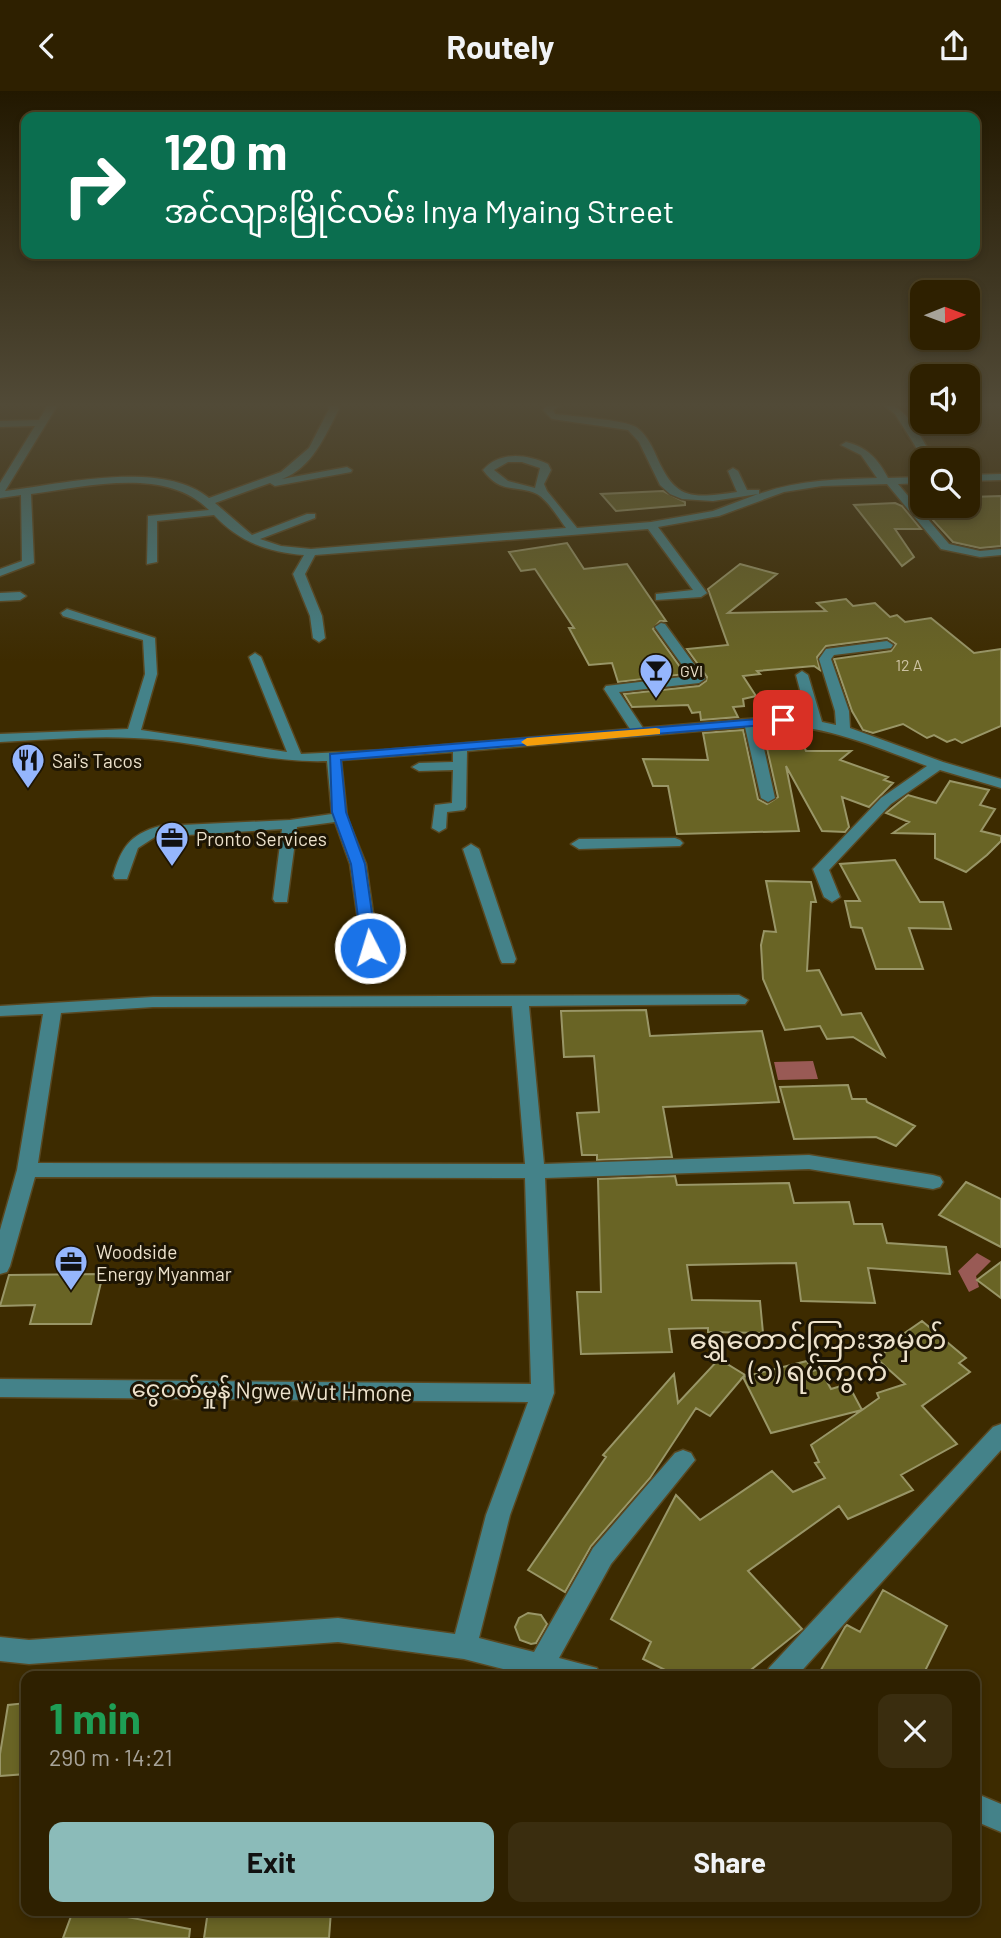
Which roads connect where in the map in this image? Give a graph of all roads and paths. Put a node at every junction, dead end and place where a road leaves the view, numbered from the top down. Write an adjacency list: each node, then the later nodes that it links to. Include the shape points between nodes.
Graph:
1 (50, 489): 11 (street)
2 (190, 489): 15 (street)
3 (246, 489): 15 (street)
4 (530, 489): 12 (street)
5 (541, 489): 12 (street)
6 (670, 489): 14 (street, via 705,500)
7 (741, 489): 14 (street)
8 (780, 489): 14 (street)
9 (782, 489): 18 (street, via 715,514)
10 (894, 489): 22 (street, via 945,547 980,554)
11 (26, 492): 13 (street); 24 (street, via 28,563)
12 (542, 492): 19 (street)
13 (0, 493)
14 (743, 494)
15 (208, 502): 16 (street)
16 (217, 512): 20 (street); 23 (street, via 152,518)
17 (312, 516): 20 (street)
18 (652, 525): 19 (street); 27 (street, via 701,593)
19 (575, 532): 21 (street)
20 (251, 540): 21 (street, via 281,551)
21 (311, 552): 30 (street, via 299,573 316,616)
22 (1001, 552)
23 (151, 562)
24 (0, 573)
25 (20, 596): 26 (street)
26 (0, 597)
27 (660, 597)
28 (67, 613): 38 (street, via 149,638 153,651 147,692)
29 (661, 627): 37 (street, via 699,679 611,689)
30 (319, 638)
31 (887, 645): 36 (street, via 830,652 825,659 842,711)
32 (255, 657): 42 (street)
33 (802, 675): 35 (street)
34 (751, 723): 35 (street, via 783,720); 37 (street); 47 (street)
35 (816, 726): 36 (street)
36 (843, 730): 44 (street)
37 (639, 733): 40 (street)
38 (133, 734): 39 (street, via 56,733); 42 (street)
39 (0, 741)
40 (460, 747): 41 (street); 43 (street)
41 (334, 757): 42 (street); 48 (street)
42 (296, 758)
43 (460, 765): 45 (street); 50 (street, via 460,807 440,808)
44 (938, 765): 46 (street); 55 (street, via 886,801 821,869)
45 (418, 767)
46 (1001, 784)
47 (768, 798)
48 (340, 817): 49 (street); 57 (street, via 358,864)
49 (290, 824): 54 (street, via 144,835 130,846); 56 (street)
50 (439, 828)
51 (675, 843): 52 (street)
52 (579, 844)
53 (471, 849): 58 (street)
54 (121, 876)
55 (832, 897)
56 (281, 899)
57 (370, 948)
58 (508, 959)
59 (520, 1000): 60 (street); 61 (street, via 153,1002); 64 (street)
60 (739, 1000)
61 (53, 1008): 62 (street); 63 (street)
62 (0, 1011)
63 (27, 1170): 64 (street); 66 (street)
64 (535, 1171): 65 (street, via 809,1162); 68 (street)
65 (933, 1182)
66 (0, 1266)
67 (0, 1388): 68 (street, ငွေဝတ်မှုန် Ngwe Wut Hmone)
68 (543, 1393): 71 (street, via 498,1515)
69 (1001, 1434): 75 (street)
70 (683, 1460): 73 (street, via 602,1556)
71 (464, 1647): 72 (street, via 338,1630 29,1652); 73 (street)
72 (0, 1649)
73 (541, 1665): 74 (street)
74 (564, 1671)
75 (784, 1671)
76 (980, 1809): 77 (street)
77 (1001, 1818)

